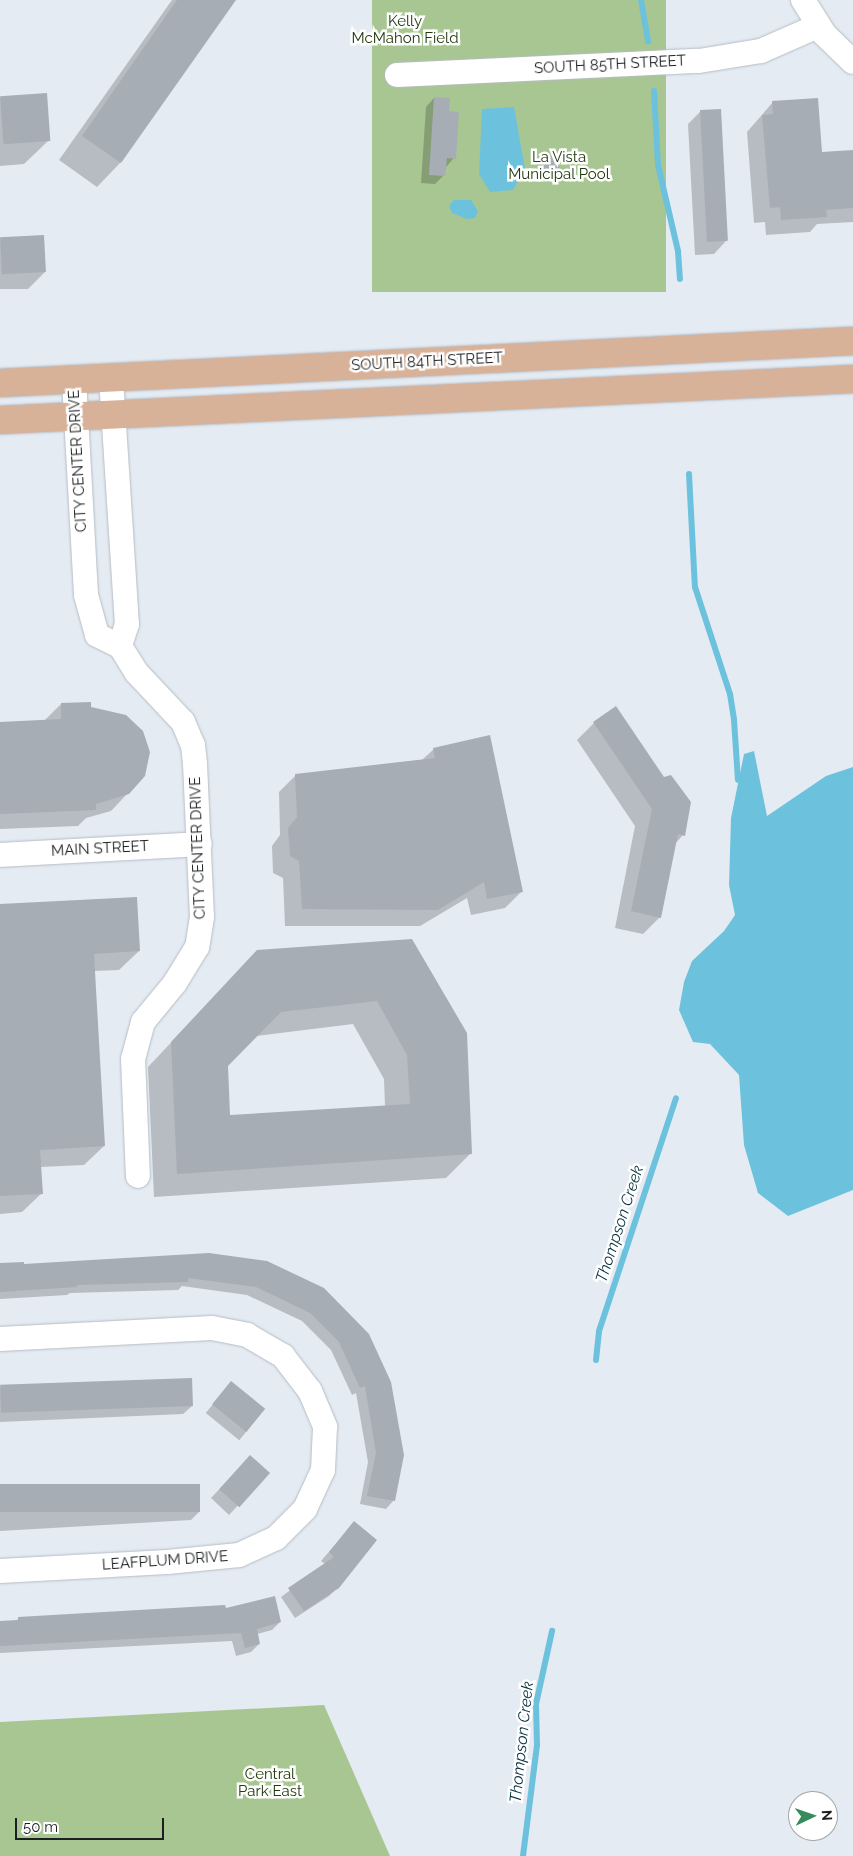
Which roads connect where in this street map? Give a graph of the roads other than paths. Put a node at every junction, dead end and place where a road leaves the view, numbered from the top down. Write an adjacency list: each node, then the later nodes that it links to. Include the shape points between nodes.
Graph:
1 (803, 0): 2 (street)
2 (818, 26): 3 (street); 4 (street, SOUTH 85TH STREET, via 761,50 698,61)
3 (853, 62)
4 (397, 75)
5 (853, 341): 6 (main road, SOUTH 84TH STREET)
6 (111, 378): 8 (main road, SOUTH 84TH STREET); 10 (street)
7 (853, 379): 10 (main road)
8 (74, 380): 9 (main road, SOUTH 84TH STREET); 11 (street, CITY CENTER DRIVE)
9 (0, 384)
10 (113, 415): 11 (main road); 13 (street, via 127,624)
11 (76, 417): 12 (main road); 13 (street, CITY CENTER DRIVE, via 86,595 97,636)
12 (0, 420)
13 (120, 646): 14 (street, CITY CENTER DRIVE, via 136,672 183,722 188,732 193,745)
14 (200, 844): 15 (street, MAIN STREET); 16 (street, CITY CENTER DRIVE, via 202,917 197,947 175,983 143,1022 133,1059)
15 (0, 855)
16 (138, 1176)
17 (0, 1339): 18 (street, LEAFPLUM DRIVE, via 212,1328 247,1335 283,1356 310,1391 325,1427 323,1470 305,1508 276,1538 239,1555)
18 (0, 1571)

